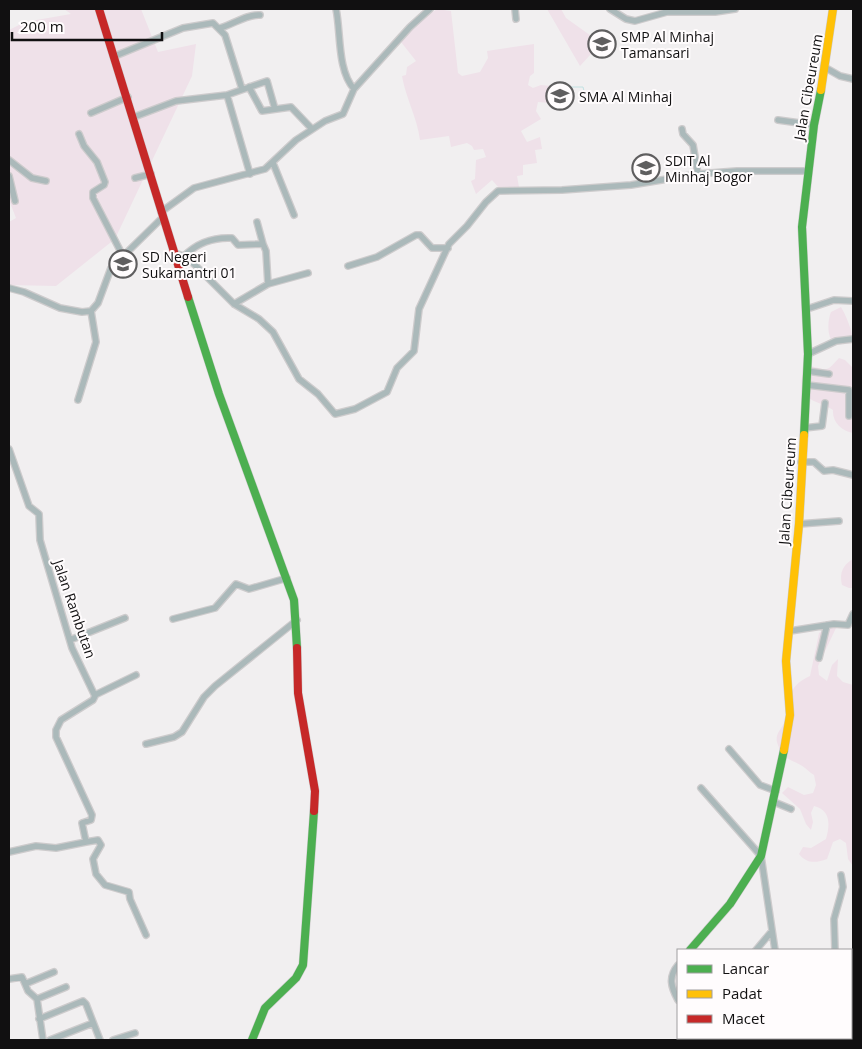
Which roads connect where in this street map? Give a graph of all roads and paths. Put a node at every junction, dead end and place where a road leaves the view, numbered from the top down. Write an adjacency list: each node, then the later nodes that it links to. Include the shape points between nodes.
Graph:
1 (99, 9): 11 (street)
2 (336, 9): 16 (street, via 346,74)
3 (430, 9): 16 (street)
4 (515, 9): 9 (street)
5 (610, 9): 6 (street, via 635,21 667,12)
6 (735, 9)
7 (833, 9): 12 (street, Jalan Cibeureum)
8 (260, 15): 10 (street, via 246,16 238,23)
9 (516, 18)
10 (220, 28): 11 (street, via 213,23 189,26); 15 (street, via 234,59)
11 (115, 56): 18 (street)
12 (826, 68): 13 (street); 23 (street, Jalan Cibeureum)
13 (853, 79)
14 (249, 87): 15 (street); 19 (street, via 262,111); 19 (street, via 268,81)
15 (242, 89): 17 (street)
16 (354, 89): 24 (street, via 345,112)
17 (227, 95): 21 (street, via 176,101); 31 (street)
18 (128, 97): 20 (street); 21 (street)
19 (275, 109): 24 (street, via 292,107)
20 (90, 113)
21 (134, 117): 30 (street)
22 (778, 120): 23 (street)
23 (814, 125): 29 (street, Jalan Cibeureum)
24 (312, 129): 28 (street, via 291,143)
25 (682, 129): 32 (street, via 692,142)
26 (79, 134): 43 (street, via 105,182 94,190 92,196)
27 (9, 160): 35 (street, via 32,178)
28 (273, 163): 31 (street); 38 (street)
29 (807, 171): 32 (street); 51 (street, Jalan Cibeureum, via 802,227)
30 (151, 174): 34 (street); 37 (street)
31 (250, 174): 37 (street, via 194,188)
32 (698, 174): 41 (street, via 631,185 498,192)
33 (9, 176): 36 (street)
34 (135, 178)
35 (46, 181)
36 (15, 201)
37 (161, 215): 42 (street); 43 (street)
38 (294, 215)
39 (257, 222): 40 (street)
40 (263, 244): 44 (street, via 238,245 232,238 218,238 198,244); 47 (street)
41 (448, 248): 45 (street, via 432,248 416,234 376,257); 50 (street, via 420,310 414,351 397,368 387,392 337,414 332,413 318,394 298,379 273,332)
42 (175, 253): 44 (street); 69 (street, via 219,394)
43 (123, 256): 52 (street, via 108,272 98,303)
44 (184, 256): 50 (street)
45 (348, 266)
46 (308, 273): 47 (street)
47 (268, 284): 50 (street)
48 (9, 288): 52 (street, via 60,308 82,312)
49 (853, 301): 51 (street, via 834,300)
50 (234, 304)
51 (807, 309): 54 (street, Jalan Cibeureum)
52 (90, 310): 59 (street, via 96,342)
53 (853, 339): 54 (street, via 836,341)
54 (808, 354): 55 (street, Jalan Cibeureum)
55 (807, 371): 56 (street); 57 (street, Jalan Cibeureum)
56 (828, 374)
57 (807, 385): 58 (street); 62 (street, Jalan Cibeureum)
58 (851, 390): 61 (street)
59 (78, 400)
60 (825, 403): 62 (street, via 822,426)
61 (849, 416)
62 (804, 428): 64 (street, Jalan Cibeureum)
63 (9, 449): 65 (street, Jalan Rambutan)
64 (802, 462): 66 (street, via 814,462 824,471); 68 (street, Jalan Cibeureum)
65 (12, 467): 76 (street, Jalan Rambutan, via 29,506 39,515 40,540)
66 (853, 474)
67 (839, 521): 68 (street)
68 (799, 524): 75 (street, Jalan Cibeureum)
69 (287, 578): 72 (street, via 249,589 236,584 215,608); 73 (street)
70 (853, 614): 74 (street, via 848,625)
71 (125, 618): 76 (street)
72 (173, 619)
73 (297, 620): 80 (street, via 204,697 182,732); 110 (street, via 298,692 315,803 303,965 296,978 265,1008)
74 (827, 625): 75 (street); 77 (street)
75 (790, 631): 83 (street, Jalan Cibeureum, via 785,670 790,715)
76 (70, 640): 79 (street, Jalan Rambutan)
77 (819, 658)
78 (136, 674): 79 (street)
79 (95, 695): 86 (street, via 93,700 64,718 56,727 56,737 92,816 91,820 82,823)
80 (146, 744)
81 (729, 749): 83 (street, via 760,785)
82 (701, 788): 88 (street)
83 (776, 791): 84 (street, Jalan Cibeureum)
84 (774, 802): 85 (street); 88 (street, Jalan Cibeureum)
85 (791, 809)
86 (86, 842): 87 (street); 91 (street, via 98,840 101,845 94,859 96,874 105,885 130,892 130,900)
87 (9, 852)
88 (761, 856): 90 (street); 92 (street, Jalan Cibeureum, via 730,904)
89 (841, 875): 95 (street, via 843,887 834,919)
90 (772, 931): 93 (street); 94 (street)
91 (146, 935)
92 (691, 949)
93 (757, 949)
94 (775, 949)
95 (835, 949)
96 (677, 966): 101 (street, via 670,979)
97 (54, 972): 99 (street)
98 (9, 979): 99 (street, via 20,977)
99 (25, 984): 102 (street)
100 (66, 987): 102 (street)
101 (677, 998)
102 (37, 999): 103 (street)
103 (39, 1019): 104 (street, via 83,1001); 106 (street)
104 (93, 1023): 107 (street); 108 (street)
105 (135, 1033): 109 (street)
106 (43, 1040)
107 (50, 1040)
108 (100, 1040)
109 (113, 1040)
110 (252, 1040)

